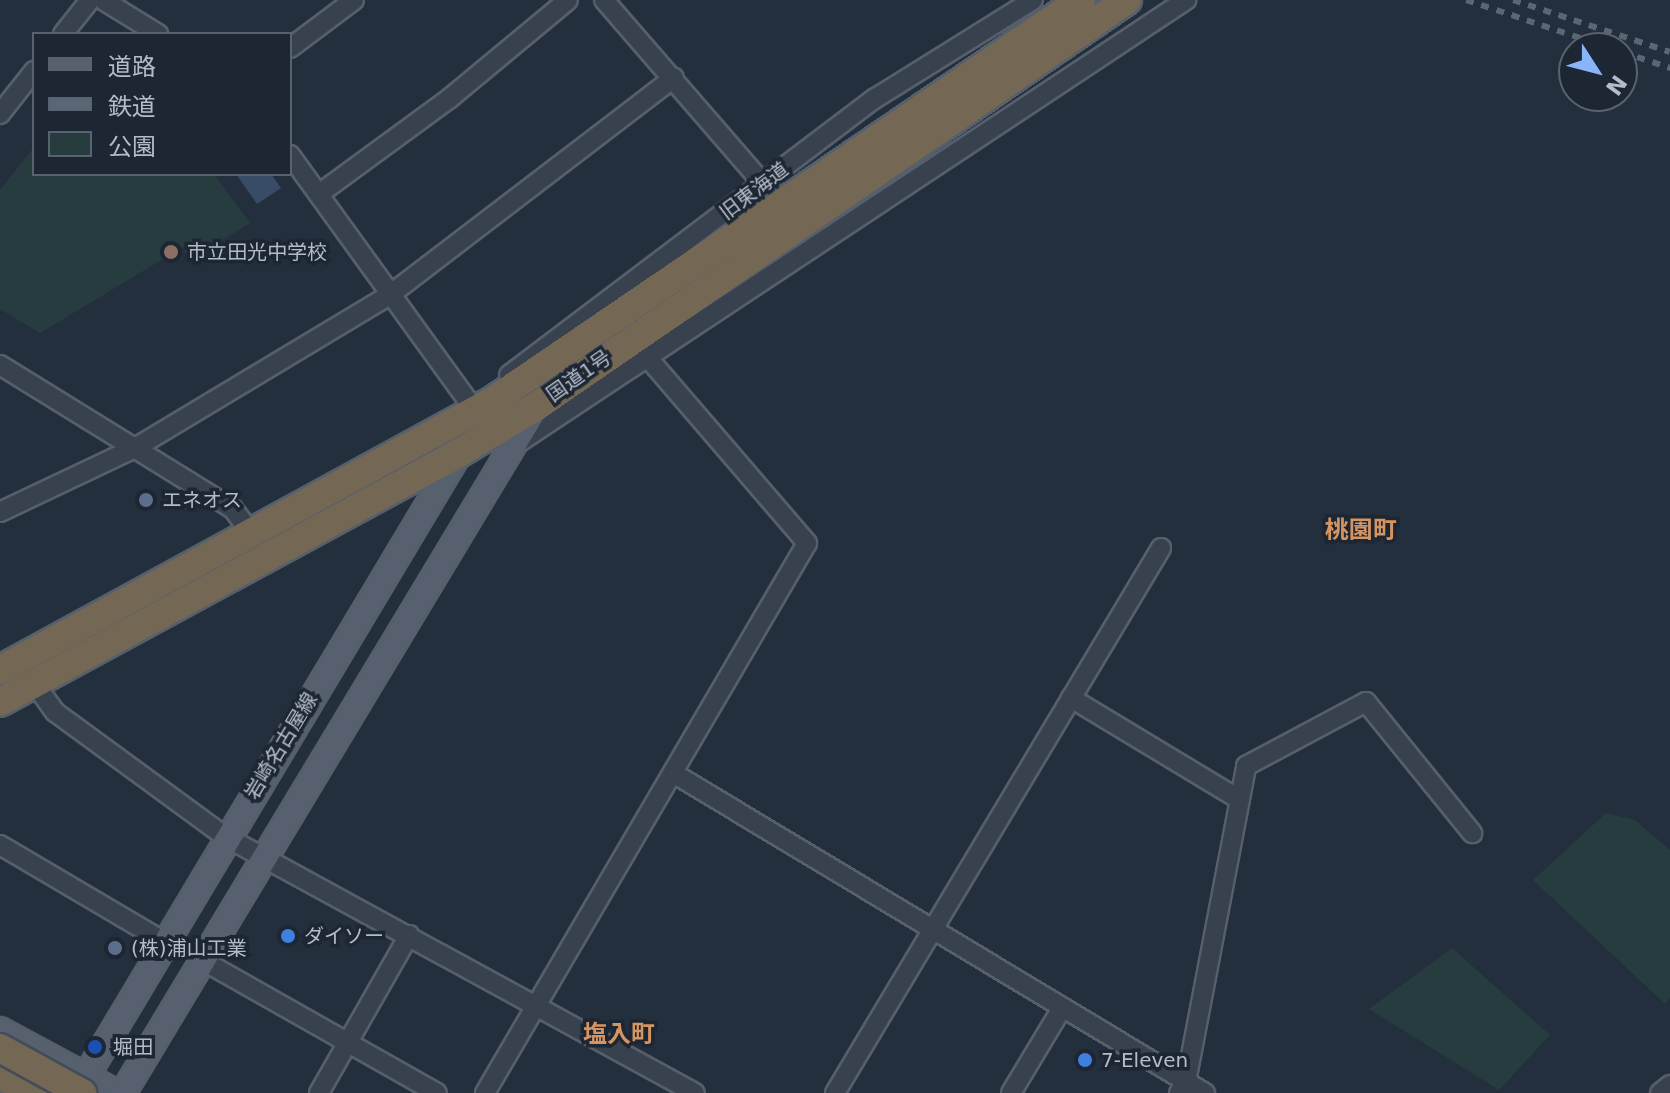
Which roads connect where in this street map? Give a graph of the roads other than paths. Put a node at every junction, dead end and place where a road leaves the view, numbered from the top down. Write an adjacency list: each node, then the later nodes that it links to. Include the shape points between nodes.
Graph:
1 (90, 0): 12 (street)
2 (103, 0): 13 (street)
3 (354, 0): 14 (street)
4 (568, 0): 20 (street, via 450,98)
5 (604, 0): 16 (street)
6 (1033, 0): 19 (street, 旧東海道, via 874,99)
7 (1081, 0): 25 (highway, 国道1号)
8 (1127, 0): 22 (highway, 国道1号)
9 (1151, 0): 11 (street)
10 (1186, 0): 11 (street)
11 (1162, 17): 22 (street)
12 (65, 32)
13 (155, 32)
14 (292, 46)
15 (32, 74): 17 (street)
16 (674, 78): 19 (street); 21 (street)
17 (0, 114)
18 (292, 158): 20 (street)
19 (764, 185): 25 (street, 旧東海道, via 510,374)
20 (319, 194): 21 (street)
21 (391, 294): 25 (street); 27 (street)
22 (638, 351): 24 (highway, 国道1号); 26 (street); 36 (street, via 807,543)
23 (2, 370): 27 (street)
24 (537, 406): 26 (main road, 岩崎名古屋線); 28 (highway, 国道1号)
25 (483, 407): 28 (main road, 岩崎名古屋線); 30 (highway, 国道1号)
26 (518, 443): 41 (main road, 岩崎名古屋線)
27 (135, 448): 29 (street); 30 (street, via 233,509)
28 (459, 453): 33 (highway, 国道1号); 39 (main road, 岩崎名古屋線)
29 (0, 512)
30 (251, 533): 32 (highway, 国道1号)
31 (1161, 548): 34 (street)
32 (0, 670)
33 (34, 683): 35 (highway, 国道1号); 39 (street, via 55,712)
34 (1071, 698): 37 (street); 42 (street)
35 (0, 702)
36 (673, 773): 42 (street); 46 (street)
37 (1240, 800): 38 (street, via 1246,766 1366,702); 54 (street)
38 (1472, 833)
39 (226, 837): 41 (street); 44 (main road, 岩崎名古屋線)
40 (0, 845): 44 (street)
41 (263, 856): 43 (street); 45 (main road, 岩崎名古屋線)
42 (933, 930): 47 (street); 61 (street)
43 (409, 935): 46 (street); 49 (street)
44 (165, 942): 53 (main road, 岩崎名古屋線)
45 (200, 959): 49 (street); 56 (main road, 岩崎名古屋線)
46 (537, 1005): 59 (street); 60 (street)
47 (1062, 1008): 54 (street); 62 (street)
48 (0, 1030): 53 (main road)
49 (348, 1042): 57 (street); 58 (street)
50 (0, 1048): 53 (highway, bridge)
51 (0, 1075): 55 (highway)
52 (1670, 1085): 64 (street)
53 (82, 1087): 56 (main road)
54 (1183, 1087): 63 (street)
55 (34, 1093)
56 (120, 1093)
57 (319, 1093)
58 (437, 1093)
59 (485, 1093)
60 (695, 1093)
61 (835, 1093)
62 (1011, 1093)
63 (1205, 1093)
64 (1660, 1093)

